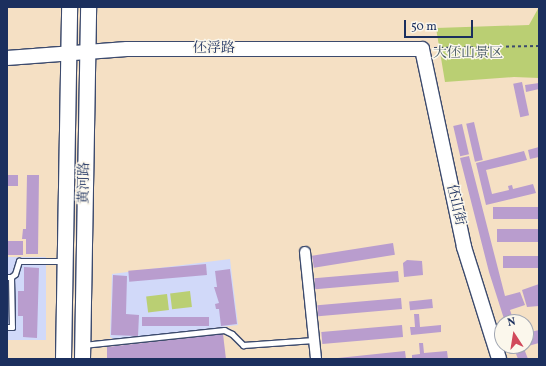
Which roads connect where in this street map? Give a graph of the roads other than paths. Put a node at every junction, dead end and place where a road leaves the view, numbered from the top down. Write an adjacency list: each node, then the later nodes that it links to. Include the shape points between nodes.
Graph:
1 (68, 7): 5 (main road, 黄河路)
2 (88, 7): 4 (main road, 黄河路)
3 (422, 49): 4 (street, 伾浮路); 15 (street, 伾山街, via 464,247)
4 (87, 51): 5 (street, 伾浮路); 12 (main road, 黄河路)
5 (68, 52): 6 (street, 伾浮路); 8 (main road, 黄河路)
6 (7, 58)
7 (305, 252): 11 (street)
8 (64, 261): 9 (lane, via 19,262 15,274); 13 (main road, 黄河路)
9 (9, 277): 10 (lane, via 12,327)
10 (7, 327)
11 (314, 340): 12 (lane, via 243,345 224,330); 14 (street)
12 (82, 352)
13 (63, 359)
14 (316, 359)
15 (499, 359)

